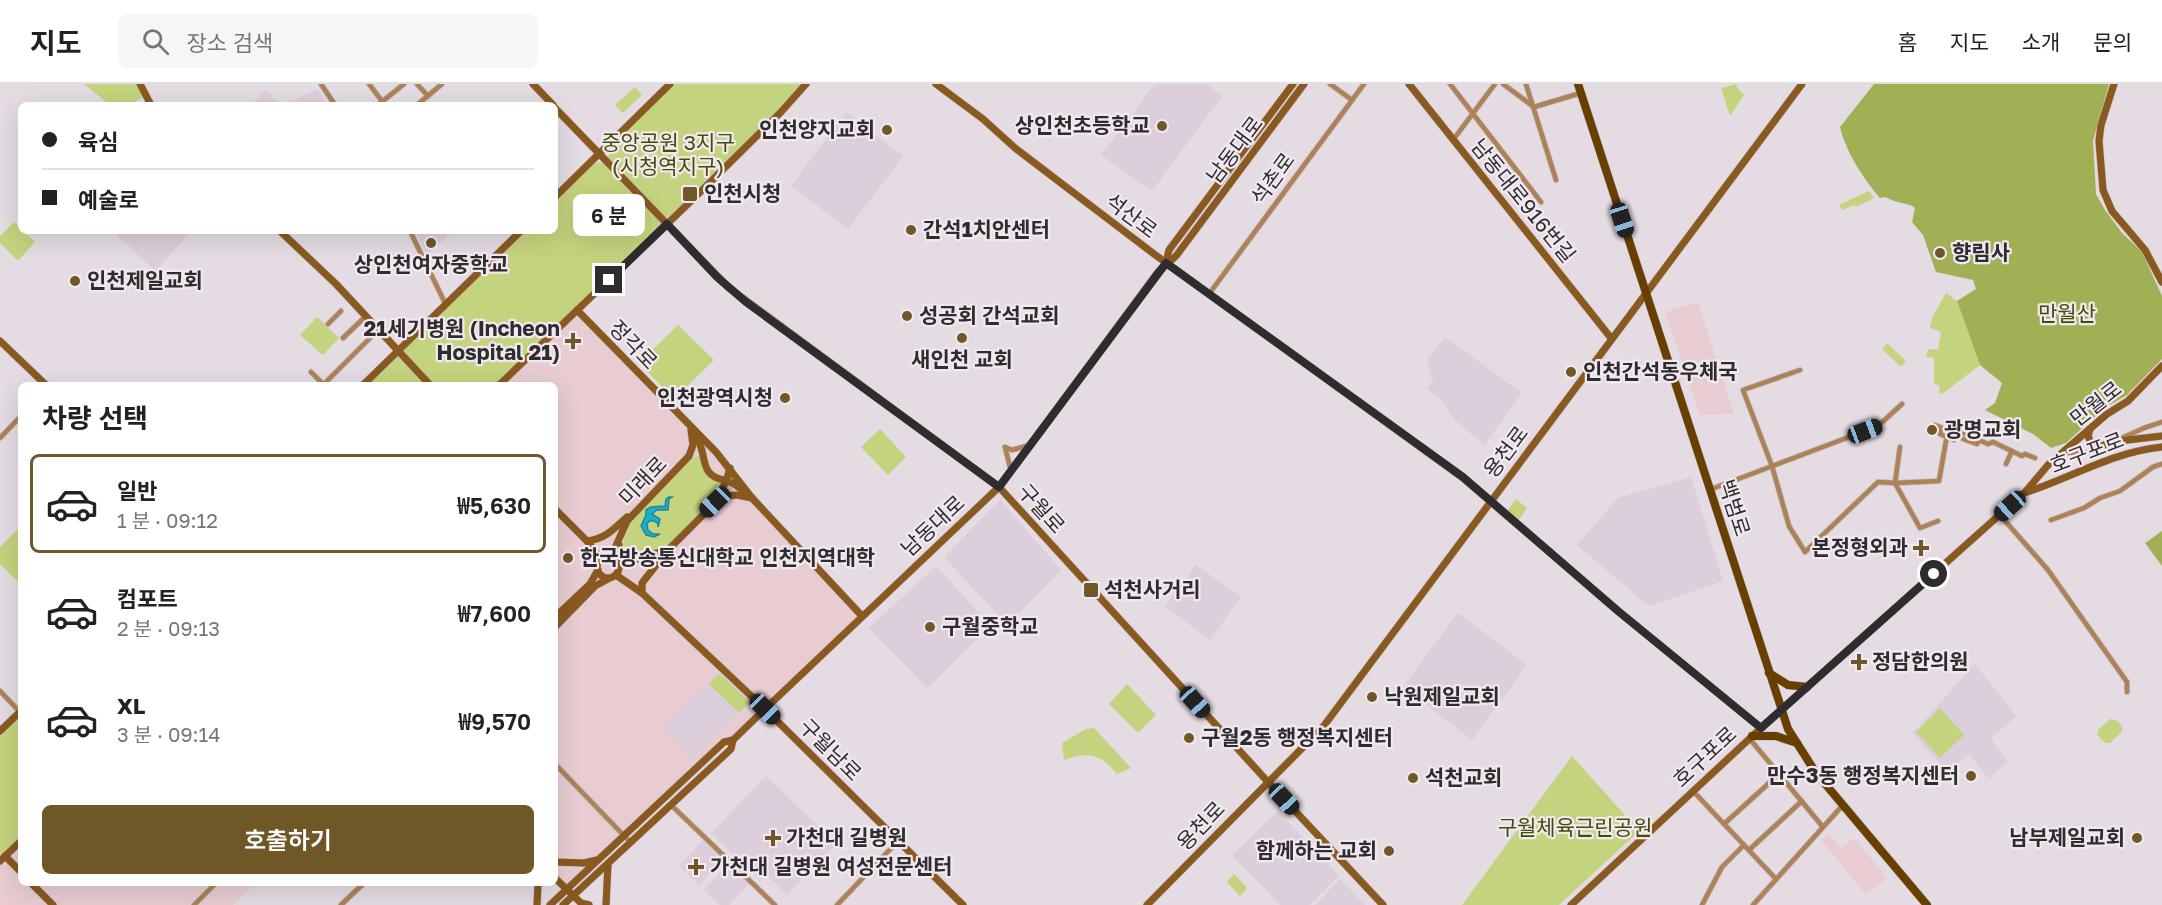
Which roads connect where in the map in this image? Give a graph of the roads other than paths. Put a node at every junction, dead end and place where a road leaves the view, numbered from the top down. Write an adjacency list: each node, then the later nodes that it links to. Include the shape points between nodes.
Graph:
1 (141, 84): 26 (street)
2 (321, 84): 27 (street)
3 (369, 84): 28 (street)
4 (404, 84): 29 (street)
5 (417, 84): 24 (street)
6 (442, 84): 24 (street)
7 (532, 84): 31 (street, 구월로)
8 (670, 84): 36 (street)
9 (806, 84): 40 (street)
10 (936, 84): 44 (street, 석산로)
11 (1293, 84): 44 (street, via 1169,250)
12 (1304, 84): 44 (street, 남동대로, via 1176,256)
13 (1330, 84): 25 (street)
14 (1364, 84): 25 (street, 석촌로)
15 (1409, 84): 35 (street, 남동대로916번길)
16 (1450, 84): 34 (street)
17 (1495, 84): 34 (street)
18 (1503, 84): 32 (street)
19 (1526, 84): 32 (street)
20 (1578, 84): 23 (main road, 백범로)
21 (1802, 84): 47 (street, 용천로)
22 (2114, 84): 45 (street, via 2099,141 2103,190 2112,211 2145,250)
23 (1581, 93): 32 (street); 47 (main road, 백범로)
24 (428, 96): 30 (street)
25 (1352, 100): 46 (street, 석촌로)
26 (150, 102)
27 (333, 102)
28 (381, 102)
29 (384, 102)
30 (421, 102)
31 (550, 102)
32 (1534, 107): 37 (street)
33 (558, 110): 36 (street, 구월로)
34 (1473, 114): 35 (street); 39 (street)
35 (1453, 140): 55 (street, 남동대로916번길)
36 (599, 154): 38 (street); 40 (street, 구월로)
37 (1557, 180)
38 (558, 194)
39 (1541, 202)
40 (667, 224): 50 (street); 96 (street, 구월로, via 746,302)
41 (283, 234): 51 (street)
42 (411, 234): 48 (street)
43 (518, 234): 48 (street)
44 (1166, 263): 46 (street, 석산로); 80 (street, 남동대로)
45 (2162, 282)
46 (1209, 294): 100 (street, 석산로, via 1463,477)
47 (1645, 294): 55 (street, 용천로); 97 (main road, 백범로)
48 (446, 305): 57 (street)
49 (340, 310): 52 (street)
50 (577, 310): 66 (street); 71 (street, 정각로)
51 (366, 316): 53 (street); 54 (street)
52 (328, 324)
53 (378, 330): 57 (street); 63 (street)
54 (343, 338)
55 (1611, 338): 100 (street, 용천로)
56 (0, 340): 61 (street)
57 (398, 352): 64 (street); 65 (street)
58 (2162, 366): 72 (street, 만월로, via 2128,401)
59 (1800, 370): 91 (street, via 1743,390)
60 (310, 372): 62 (street)
61 (43, 382)
62 (321, 382)
63 (327, 382)
64 (366, 382)
65 (427, 382)
66 (502, 382)
67 (1902, 404): 91 (street, via 1878,426)
68 (18, 419): 75 (street)
69 (2161, 422): 73 (street); 79 (street)
70 (1935, 425): 77 (street, via 1942,428 1940,434 1953,440 1958,431)
71 (691, 429): 83 (street, 정각로); 86 (street, 정각로); 88 (street, via 692,451)
72 (2090, 429): 79 (street, via 2088,436 2093,448); 85 (street, 만월로)
73 (2162, 430)
74 (2162, 436): 79 (street)
75 (0, 438)
76 (1963, 439): 77 (street, via 1977,444)
77 (1979, 440): 84 (street)
78 (1946, 441): 95 (street, via 1939,481)
79 (2115, 442): 85 (street, via 2096,452)
80 (1030, 445): 93 (street, 남동대로); 93 (street, via 1012,450 1005,447)
81 (1900, 447): 95 (street)
82 (2162, 447): 98 (street, 호구포로, via 2109,458)
83 (716, 452): 86 (street); 92 (street, 정각로)
84 (2012, 452): 87 (street); 89 (street)
85 (2063, 452): 98 (street, 만월로)
86 (704, 454): 88 (street); 94 (street, 정각로, via 709,473)
87 (2035, 458)
88 (685, 461): 103 (street, 미래로)
89 (2006, 464)
90 (2162, 464): 105 (street, via 2120,491)
91 (1772, 466): 95 (street, via 1788,526 1805,552 1878,482); 97 (street)
92 (730, 468): 94 (street); 99 (street, 정각로)
93 (1011, 471): 96 (street, 남동대로)
94 (726, 481): 99 (street, 정각로); 101 (street)
95 (1895, 483): 106 (street, via 1920,528)
96 (999, 487): 119 (street, 남동대로); 136 (street, 구월로)
97 (1709, 490): 121 (main road, 백범로)
98 (2024, 494): 104 (street, 호구포로)
99 (752, 498): 101 (street, via 729,495); 119 (street)
100 (1490, 501): 129 (street, 석산로); 136 (street, 용천로, via 1323,727)
101 (715, 502): 109 (street)
102 (558, 512): 108 (street)
103 (634, 513): 107 (street, 미래로); 108 (street, via 608,535)
104 (2000, 515): 122 (street, 호구포로); 124 (street, via 2048,570 2127,682)
105 (2051, 520)
106 (1938, 521)
107 (620, 537): 110 (street, 미래로); 111 (street, via 621,556)
108 (587, 541): 112 (street)
109 (669, 549): 111 (street); 117 (street, via 642,583)
110 (611, 557): 112 (street); 113 (street)
111 (639, 559): 113 (street)
112 (601, 560): 114 (street)
113 (619, 565): 115 (street)
114 (598, 570): 116 (street); 118 (street, via 590,584)
115 (616, 575): 116 (street); 117 (street, 구월남로)
116 (608, 579): 120 (street, via 595,586)
117 (642, 593): 125 (street, 구월남로)
118 (558, 614)
119 (862, 615): 125 (street, 남동대로)
120 (558, 624)
121 (1769, 673): 122 (main road, via 1788,685); 127 (main road, 백범로)
122 (1808, 687): 127 (street, 호구포로)
123 (0, 691): 126 (street)
124 (2127, 692)
125 (765, 709): 132 (street, 남동대로); 144 (street, 구월남로)
126 (18, 710)
127 (1781, 711): 129 (street, 호구포로); 133 (main road, 백범로)
128 (18, 714): 130 (street)
129 (1761, 728): 131 (street, 호구포로)
130 (0, 731)
131 (1750, 737): 133 (main road, via 1776,736); 135 (street); 137 (street, 호구포로)
132 (733, 740): 139 (street, 남동대로, via 731,749); 143 (street, 남동대로, via 724,742)
133 (1797, 743): 140 (main road, 백범로)
134 (558, 767): 143 (street)
135 (1779, 774): 138 (street); 141 (street)
136 (1268, 782): 172 (street, 용천로); 173 (street, 구월로)
137 (1693, 791): 141 (street); 174 (street, 호구포로)
138 (1802, 801): 142 (street); 148 (street)
139 (671, 805): 145 (street, 남동대로); 169 (street)
140 (1843, 805): 142 (street); 177 (main road, 백범로)
141 (1724, 824): 147 (street)
142 (1823, 827): 154 (street)
143 (625, 837): 145 (street); 150 (street, 남동대로)
144 (898, 841): 170 (street); 171 (street, 구월남로)
145 (631, 843): 152 (street, 남동대로)
146 (18, 844): 149 (street)
147 (1744, 845): 148 (street); 175 (street, via 1722,867)
148 (1749, 850): 154 (street)
149 (3, 858): 153 (street)
150 (603, 858): 151 (street, via 584,863); 160 (street, 남동대로)
151 (558, 862)
152 (608, 864): 160 (street, 남동대로); 168 (street)
153 (18, 870)
154 (1776, 879): 176 (street)
155 (558, 881): 160 (street)
156 (34, 886): 162 (street)
157 (213, 886): 163 (street)
158 (361, 886): 164 (street)
159 (538, 886): 165 (street)
160 (570, 893): 161 (street); 166 (street, 남동대로); 167 (street, 남동대로)
161 (583, 904)
162 (53, 905)
163 (194, 905)
164 (341, 905)
165 (537, 905)
166 (550, 905)
167 (563, 905)
168 (606, 905)
169 (775, 905)
170 (837, 905)
171 (963, 905)
172 (1147, 905)
173 (1383, 905)
174 (1571, 905)
175 (1702, 905)
176 (1753, 905)
177 (1926, 905)

